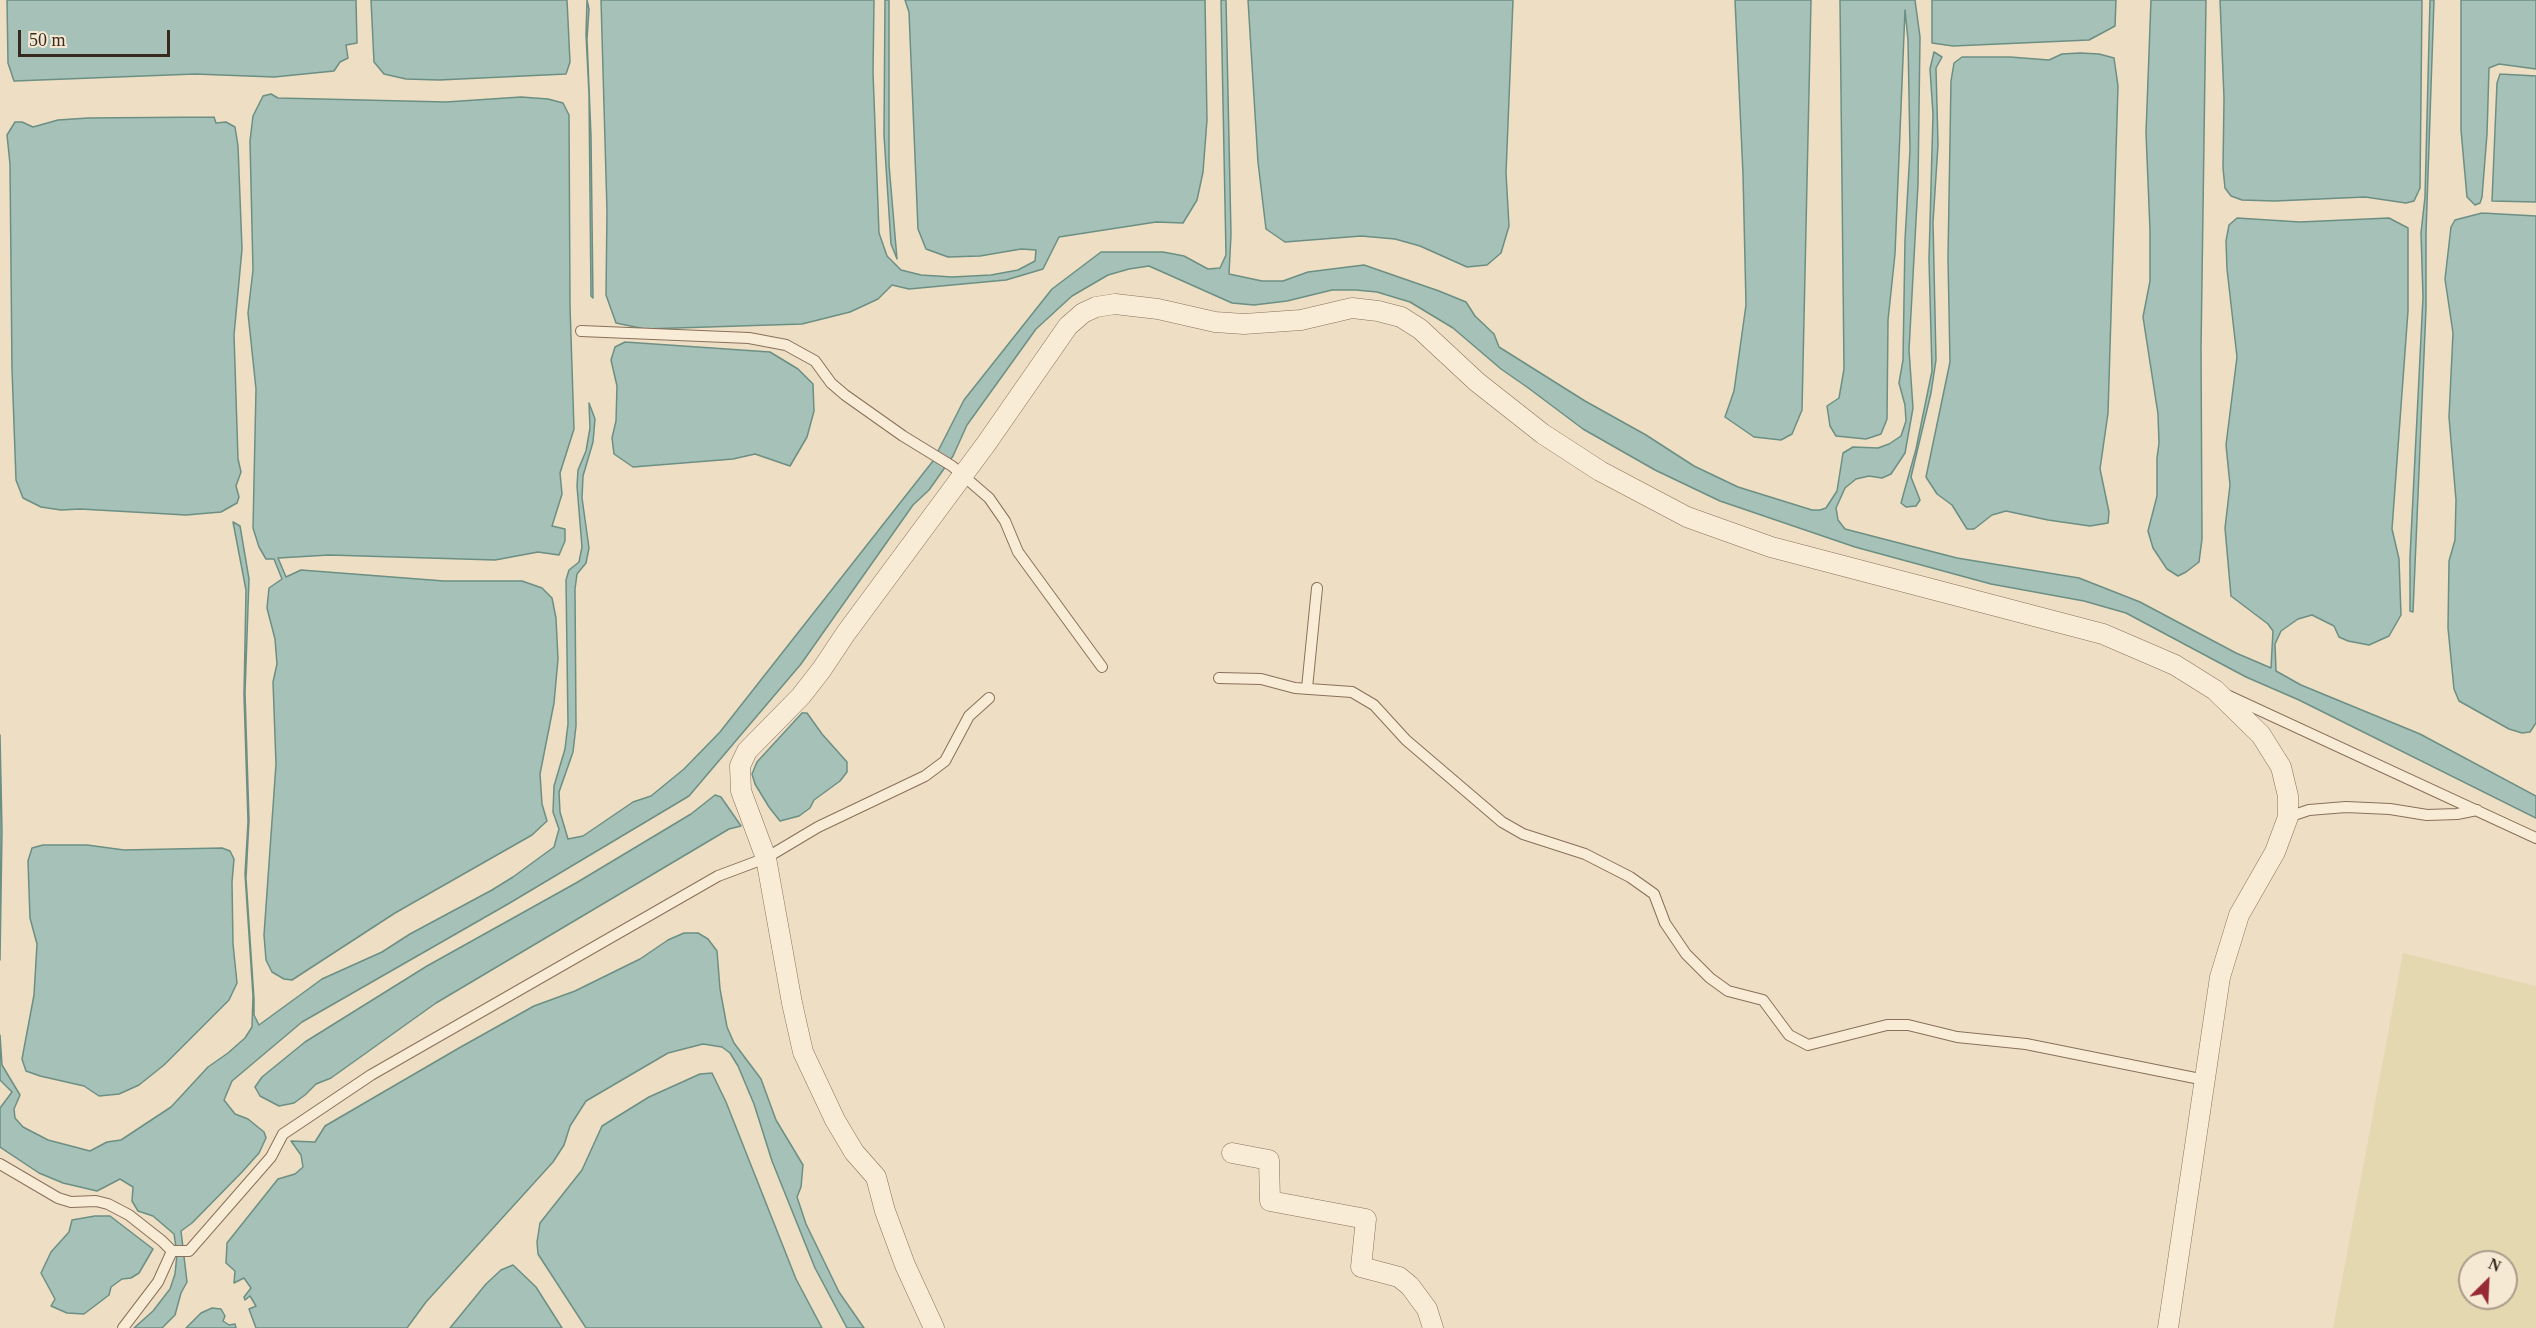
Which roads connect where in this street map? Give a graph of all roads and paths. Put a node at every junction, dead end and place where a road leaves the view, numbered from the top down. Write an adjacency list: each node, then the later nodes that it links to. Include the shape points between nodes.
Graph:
1 (581, 331): 2 (lane, via 748,338 786,345 815,361 845,395)
2 (958, 470): 4 (lane, via 989,498 1005,521 1018,552); 7 (street, via 1068,326 1096,307 1115,304 1244,324 1301,320 1352,308 1378,311 1401,317 1420,329 1477,382 1543,434 1600,471 1687,516 1771,547 2103,634 2175,665); 12 (street, via 822,669 747,751 740,766 741,791)
3 (1317, 588): 6 (lane)
4 (1102, 667)
5 (1219, 678): 6 (lane, via 1261,679)
6 (1307, 688): 13 (lane, via 1352,692 1374,705 1406,740 1502,822 1523,834 1585,854 1646,888 1654,894 1665,922 1686,954 1710,978 1728,991 1763,1000 1789,1035 1809,1045 1887,1025 1908,1025)
7 (2215, 690): 9 (lane); 10 (street, via 2261,735 2281,767 2289,796)
8 (989, 698): 12 (lane, via 969,716 945,761 925,776)
9 (2477, 810): 10 (lane, via 2427,815 2346,807 2309,810); 11 (lane)
10 (2288, 817): 13 (street, via 2275,852 2239,915 2220,977)
11 (2536, 838)
12 (766, 858): 16 (lane, via 718,876 371,1075 284,1134 271,1157 189,1251); 18 (street, via 803,1052 844,1136 876,1177 904,1265)
13 (2205, 1080): 20 (street)
14 (1232, 1153): 19 (street, via 1269,1160 1270,1201 1366,1220 1361,1267 1399,1277 1410,1286 1427,1309)
15 (0, 1164): 16 (lane, via 58,1198 108,1204)
16 (171, 1251): 17 (lane, via 158,1282)
17 (123, 1328)
18 (934, 1328)
19 (1433, 1328)
20 (2168, 1328)

